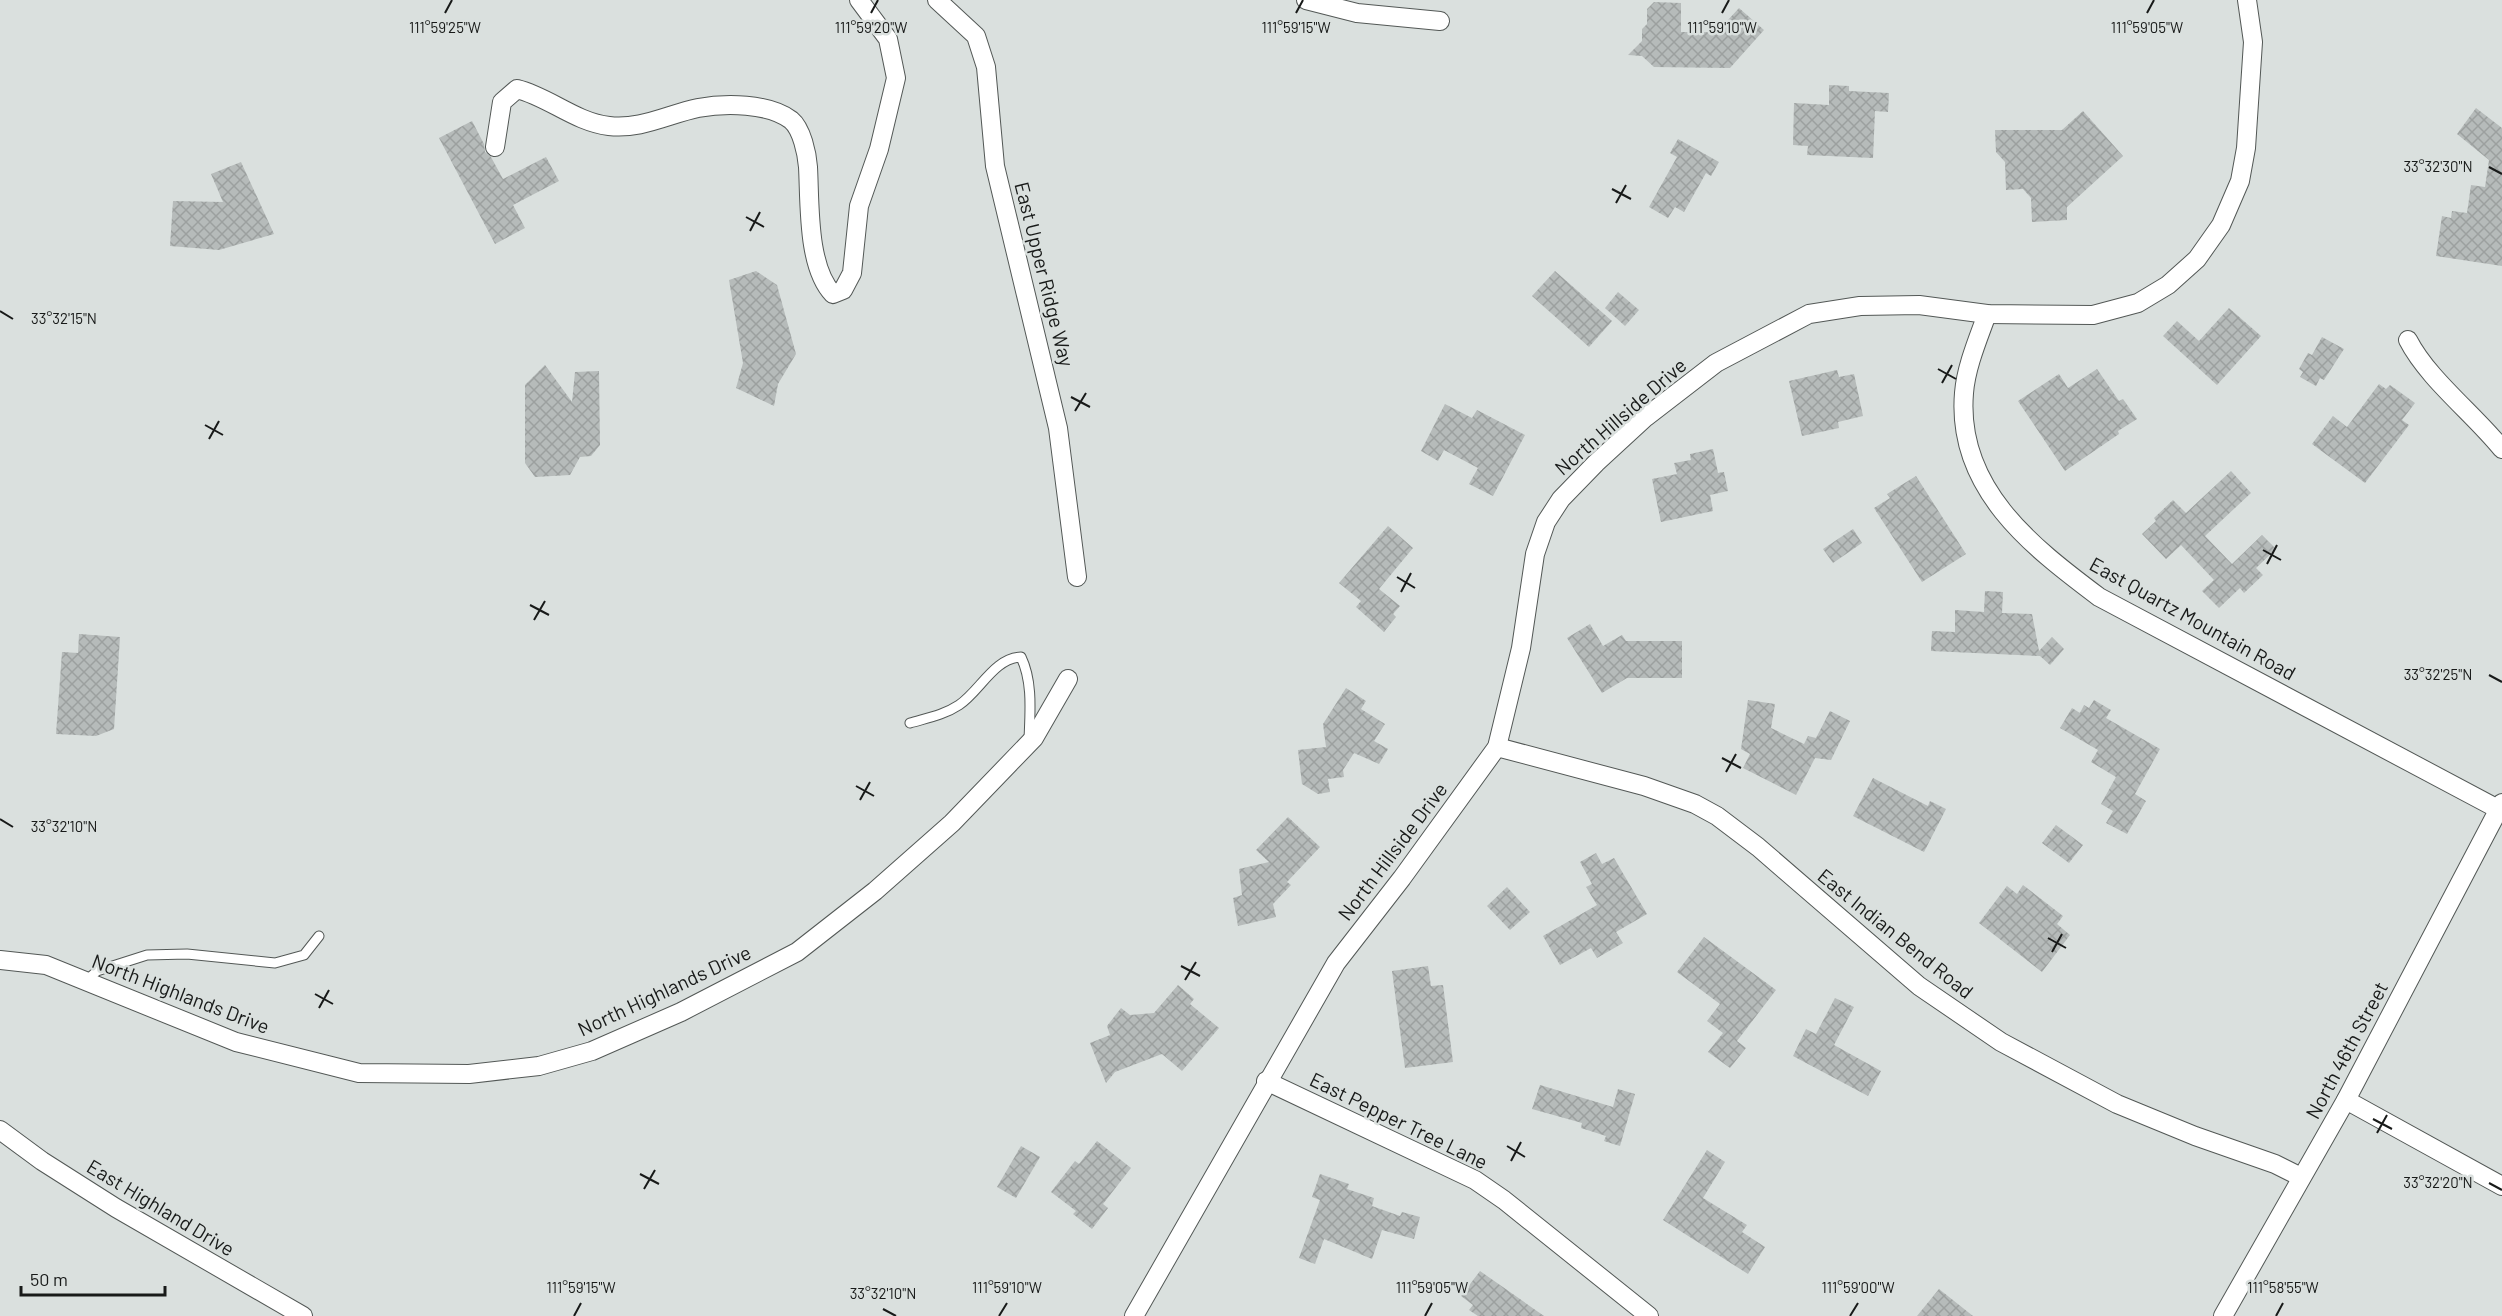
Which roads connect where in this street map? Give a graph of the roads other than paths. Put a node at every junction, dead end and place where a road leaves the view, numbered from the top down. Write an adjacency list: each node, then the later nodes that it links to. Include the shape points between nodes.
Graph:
1 (859, 0): 6 (street, via 888,39 896,78 879,149 859,206 852,273 843,290 833,294 816,261 807,155 792,121 765,109 744,105 698,108 631,126 609,127 578,118 535,93 517,89 502,102)
2 (937, 0): 10 (street, East Upper Ridge Way, via 976,36 986,67 995,166 1056,419)
3 (1306, 0): 5 (street, via 1357,13)
4 (2247, 0): 7 (street, North Hillside Drive, via 2253,42 2240,181 2222,225 2197,259 2168,285 2138,303 2116,310 2093,315)
5 (1440, 21)
6 (495, 147)
7 (1986, 314): 14 (street, North Hillside Drive, via 1918,305 1860,306 1809,314 1716,363 1629,432 1561,499 1546,522 1531,569 1521,648); 15 (street, East Quartz Mountain Road, via 1964,391 1965,429 1971,456 1999,510 2030,542 2099,597)
8 (2408, 340): 9 (street, via 2452,397)
9 (2502, 449)
10 (1077, 577)
11 (1068, 679): 13 (street, North Highlands Drive)
12 (910, 723): 13 (lane, via 957,706 1000,665 1011,657 1021,657 1030,693)
13 (1029, 742): 18 (street, North Highlands Drive, via 952,823 875,891 797,952 681,1012 592,1051 539,1066 469,1074 359,1073 236,1042)
14 (1497, 747): 19 (street, North Hillside Drive, via 1402,879 1345,949); 22 (street, East Indian Bend Road, via 1644,786 1695,804 1750,840 1919,986 2001,1042 2116,1104)
15 (2500, 806): 20 (street, North 46th Street)
16 (319, 936): 18 (lane, via 303,955 275,963 147,954 97,971)
17 (0, 960): 18 (street, North Highlands Drive, via 46,965)
18 (86, 981)
19 (1266, 1081): 25 (street, North Hillside Drive); 26 (street, East Pepper Tree Lane, via 1475,1180)
20 (2346, 1100): 22 (street, North 46th Street); 23 (street)
21 (0, 1130): 24 (street, East Highland Drive, via 116,1208)
22 (2301, 1177): 27 (street, North 46th Street)
23 (2502, 1186)
24 (303, 1316)
25 (1134, 1316)
26 (1649, 1316)
27 (2223, 1316)

